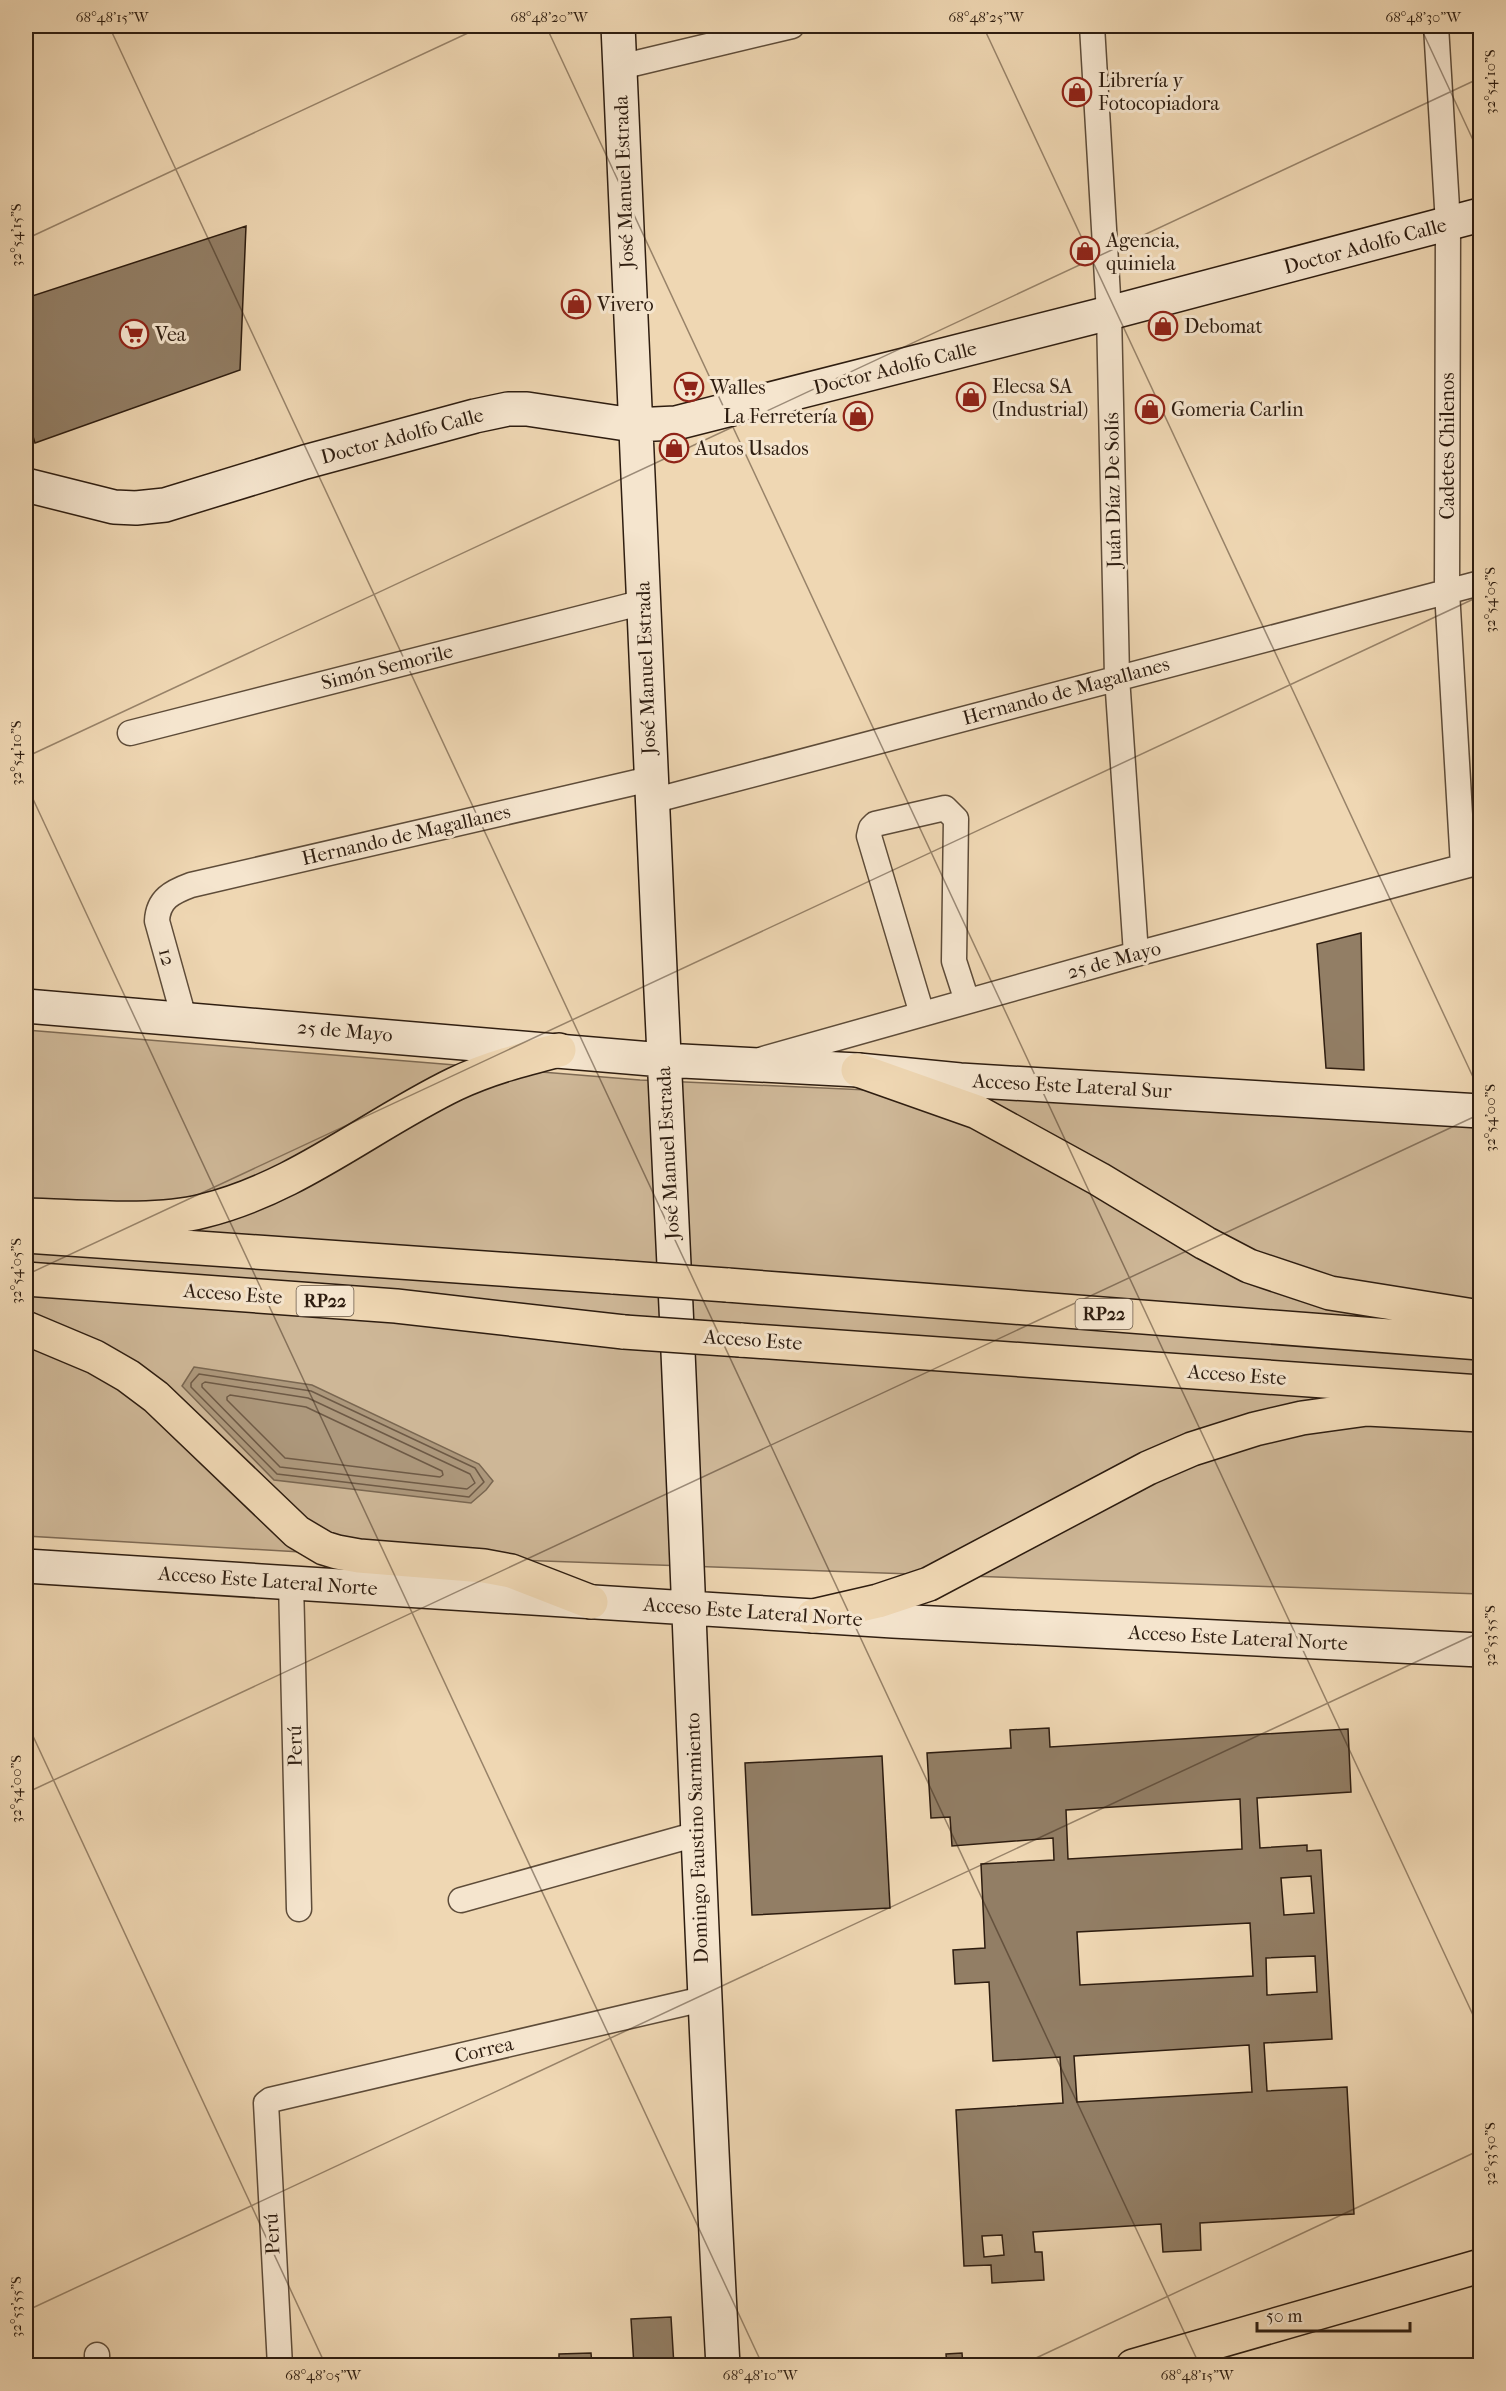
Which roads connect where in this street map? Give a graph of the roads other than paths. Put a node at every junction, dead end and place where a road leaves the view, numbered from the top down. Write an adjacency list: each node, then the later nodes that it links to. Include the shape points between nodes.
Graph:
1 (618, 26): 5 (main road, José Manuel Estrada)
2 (792, 26): 5 (street)
3 (1092, 26): 8 (street, Juán Díaz De Solís)
4 (1436, 26): 7 (street, Cadetes Chilenos)
5 (620, 67): 9 (main road, José Manuel Estrada)
6 (1480, 214): 7 (main road, Doctor Adolfo Calle)
7 (1448, 224): 8 (main road, Doctor Adolfo Calle); 12 (street, Cadetes Chilenos)
8 (1109, 313): 9 (main road, Doctor Adolfo Calle, via 676,423); 14 (street, Juán Díaz De Solís)
9 (633, 425): 10 (main road, Doctor Adolfo Calle, via 508,409 305,462 165,505 136,508 114,507); 13 (main road, José Manuel Estrada)
10 (26, 485)
11 (1480, 583): 12 (street, Hernando de Magallanes)
12 (1447, 591): 14 (street, Hernando de Magallanes); 17 (street, Cadetes Chilenos)
13 (644, 602): 15 (street, Simón Semorile); 16 (main road, José Manuel Estrada)
14 (1117, 677): 16 (street, Hernando de Magallanes); 19 (street, Juán Díaz De Solís)
15 (130, 733)
16 (651, 790): 18 (street, Hernando de Magallanes, via 192,885); 25 (main road, José Manuel Estrada)
17 (1472, 864): 19 (street, 25 de Mayo)
18 (165, 899): 23 (street, 12, via 158,909 157,921)
19 (1136, 954): 20 (street, 25 de Mayo)
20 (967, 1001): 22 (street, 25 de Mayo); 22 (street, via 954,961 956,819 945,807 874,824 869,836)
21 (26, 1006): 23 (main road, 25 de Mayo)
22 (922, 1014): 26 (street, 25 de Mayo)
23 (184, 1018): 24 (main road, 25 de Mayo)
24 (559, 1050): 25 (main road, 25 de Mayo); 29 (main road, via 506,1064 456,1084 294,1177 241,1200 202,1212 162,1218)
25 (663, 1060): 26 (main road, Acceso Este Lateral Sur); 32 (main road, José Manuel Estrada)
26 (749, 1063): 27 (main road, Acceso Este Lateral Sur)
27 (858, 1070): 28 (main road, Acceso Este Lateral Sur, via 960,1080); 33 (main road, via 977,1112 1249,1266 1330,1293)
28 (1480, 1111)
29 (26, 1215)
30 (26, 1236): 35 (main road, RP22, bridge)
31 (26, 1279): 36 (main road, Acceso Este / RP22, bridge, via 396,1306 624,1332)
32 (676, 1310): 41 (main road, Domingo Faustino Sarmiento)
33 (1480, 1317)
34 (26, 1328): 40 (main road, via 95,1357 156,1397 284,1521 324,1548 359,1556 511,1571)
35 (1480, 1343)
36 (1480, 1392)
37 (1480, 1414): 42 (main road, via 1367,1409 1255,1429 1148,1468 929,1584)
38 (26, 1566): 39 (main road, Acceso Este Lateral Norte)
39 (291, 1582): 40 (main road, Acceso Este Lateral Norte); 46 (street, Perú)
40 (591, 1602): 41 (main road, Acceso Este Lateral Norte)
41 (689, 1608): 42 (main road, Acceso Este Lateral Norte); 44 (main road, Domingo Faustino Sarmiento)
42 (813, 1616): 43 (main road, Acceso Este Lateral Norte)
43 (1480, 1650)
44 (697, 1834): 45 (street); 47 (main road, Domingo Faustino Sarmiento)
45 (461, 1900)
46 (299, 1909)
47 (703, 1999): 48 (street, Correa); 51 (main road, Domingo Faustino Sarmiento)
48 (266, 2103): 50 (street, Perú)
49 (1480, 2266): 52 (main road)
50 (280, 2366)
51 (723, 2366)
52 (1133, 2366)

